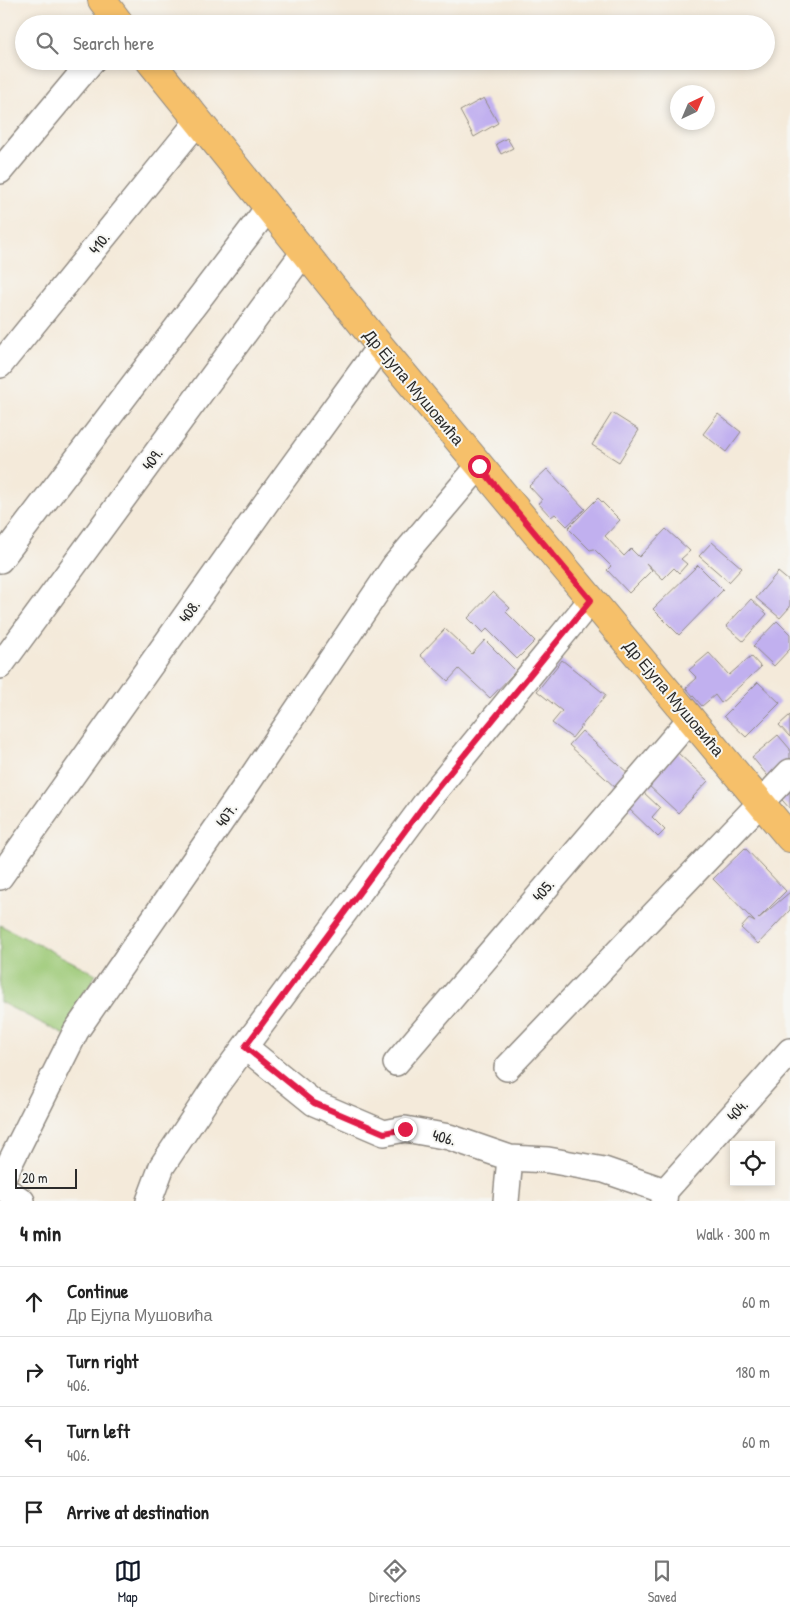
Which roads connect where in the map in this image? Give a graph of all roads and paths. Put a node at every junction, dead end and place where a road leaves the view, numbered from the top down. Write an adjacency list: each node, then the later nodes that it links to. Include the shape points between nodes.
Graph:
1 (102, 0): 2 (main road)
2 (113, 15)
3 (84, 70): 6 (street)
4 (157, 70): 5 (main road, Др Ејупа Мушовића)
5 (198, 122): 7 (main road, Др Ејупа Мушовића); 10 (street, 410.)
6 (0, 171)
7 (268, 208): 8 (main road, Др Ејупа Мушовића); 12 (street)
8 (304, 252): 9 (main road, Др Ејупа Мушовића); 14 (street, 409.)
9 (380, 346): 11 (main road, Др Ејупа Мушовића); 19 (street, 408.)
10 (0, 366)
11 (479, 466): 13 (main road, Др Ејупа Мушовића); 26 (street, 407., via 395,565 76,1031)
12 (0, 560)
13 (591, 600): 15 (main road, Др Ејупа Мушовића); 20 (street, via 430,797)
14 (0, 666)
15 (691, 718): 17 (main road, Др Ејупа Мушовића); 22 (street, 405.)
16 (790, 772): 17 (street)
17 (761, 801): 18 (main road, Др Ејупа Мушовића); 23 (street)
18 (790, 838)
19 (0, 877)
20 (245, 1047): 24 (street, 406., via 314,1103 384,1133 405,1129 450,1137); 29 (street, via 162,1166)
21 (790, 1051): 27 (street, 404.)
22 (396, 1063)
23 (507, 1068)
24 (510, 1158): 25 (street, 406.); 30 (street)
25 (548, 1160): 27 (street, 404., via 604,1170)
26 (0, 1184): 28 (street)
27 (664, 1196)
28 (22, 1201)
29 (149, 1201)
30 (506, 1201)

